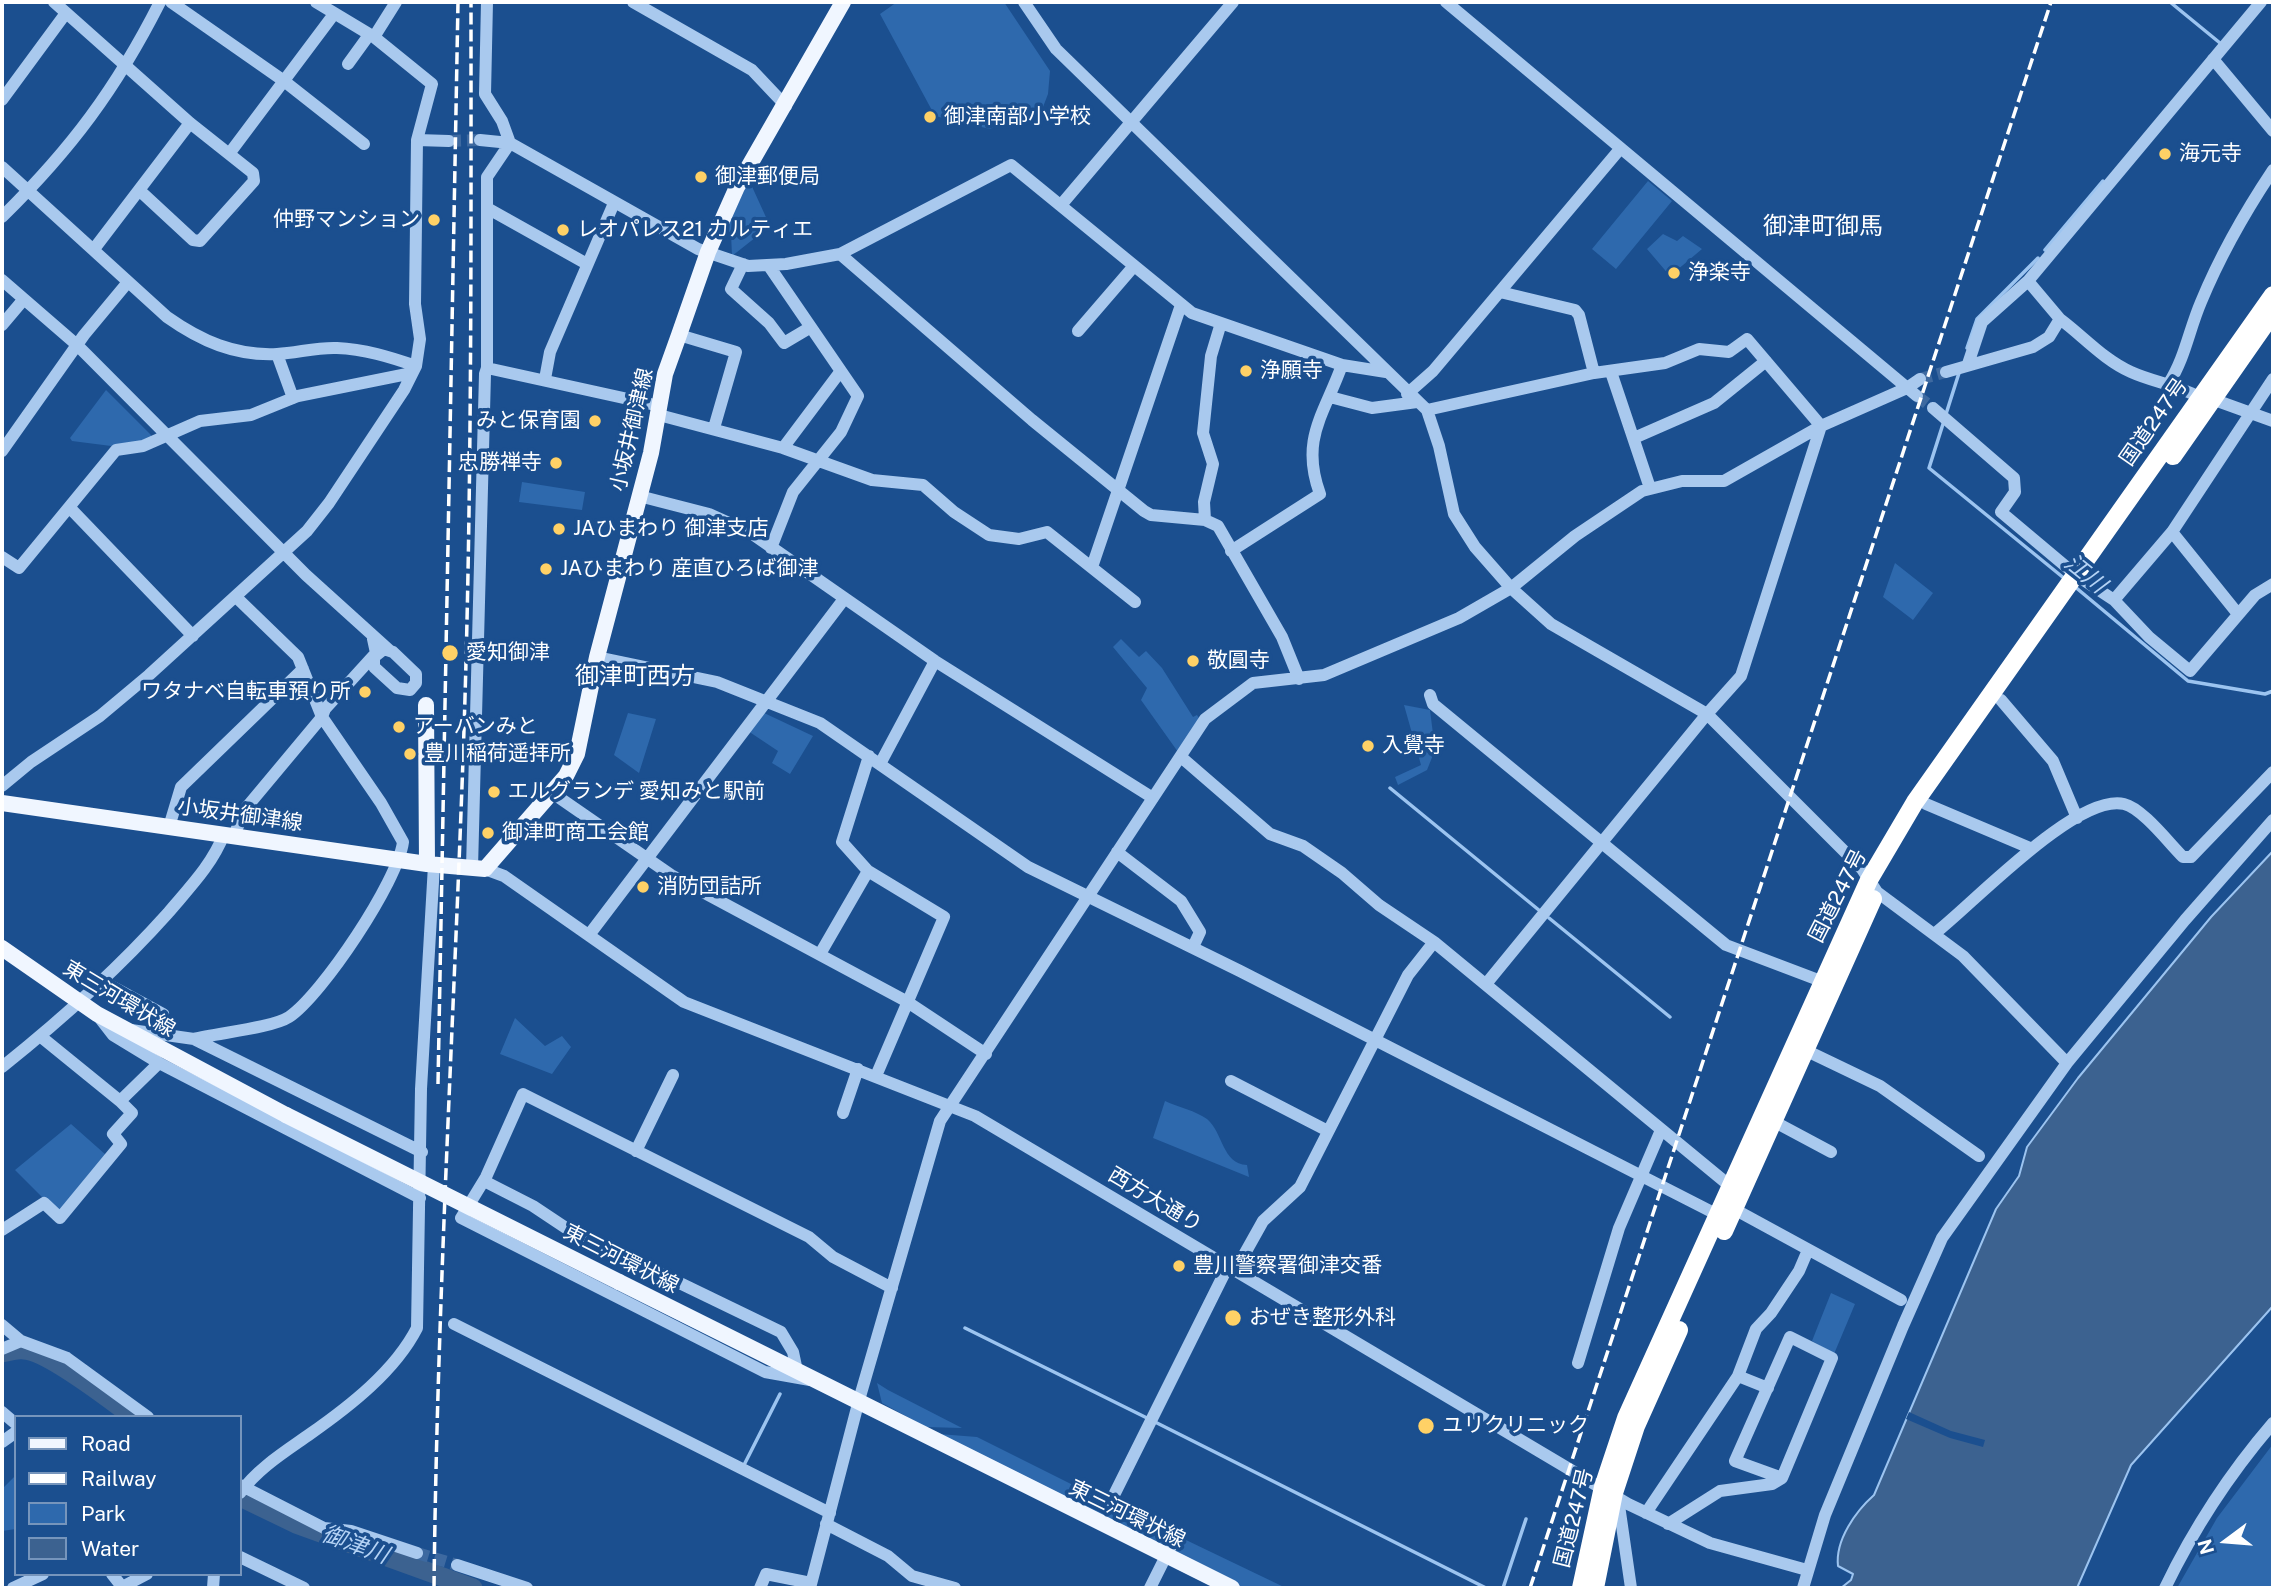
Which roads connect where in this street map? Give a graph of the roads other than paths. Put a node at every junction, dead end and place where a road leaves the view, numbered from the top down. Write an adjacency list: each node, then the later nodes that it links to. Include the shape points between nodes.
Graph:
1 (54, 2): 13 (street)
2 (160, 2): 18 (street)
3 (317, 2): 14 (street)
4 (396, 2): 15 (street)
5 (486, 2): 28 (street, via 485,94)
6 (633, 2): 21 (street, via 752,70)
7 (843, 2): 21 (main road, 小坂井御津線)
8 (1233, 2): 23 (street)
9 (1446, 2): 30 (street)
10 (2260, 2): 16 (street)
11 (176, 4): 19 (street)
12 (1029, 4): 23 (street, via 1056,49)
13 (66, 13): 18 (street); 20 (street)
14 (334, 14): 15 (street); 19 (street)
15 (371, 36): 17 (street); 25 (street, via 432,84)
16 (2213, 59): 24 (street); 48 (street)
17 (348, 64)
18 (125, 66): 22 (street); 35 (street, via 90,120)
19 (284, 81): 29 (street); 31 (street)
20 (2, 100)
21 (786, 106): 41 (main road, 小坂井御津線, via 737,187)
22 (190, 123): 31 (street); 34 (street)
23 (1132, 125): 37 (street); 69 (street)
24 (2273, 131)
25 (417, 140): 27 (street); 67 (street, via 415,304 420,340)
26 (480, 140): 28 (street)
27 (449, 141)
28 (510, 143): 36 (street); 38 (street, via 487,177)
29 (364, 144)
30 (1620, 149): 50 (street); 77 (street)
31 (229, 154): 34 (street, via 253,173 254,181 200,241 193,240)
32 (2, 167): 35 (street)
33 (2273, 170): 76 (street, via 2242,216 2200,303 2180,365)
34 (139, 190): 40 (street)
35 (28, 191): 39 (street); 40 (street)
36 (614, 203): 41 (street); 43 (street)
37 (1061, 205): 42 (street, via 1011,165); 46 (street)
38 (487, 208): 43 (street); 66 (street)
39 (2, 217)
40 (94, 249): 49 (street)
41 (708, 252): 44 (street); 60 (main road, 小坂井御津線)
42 (839, 254): 45 (street); 94 (street)
43 (587, 264): 73 (street, via 550,352)
44 (743, 264): 45 (street); 58 (street, via 731,289 784,343)
45 (769, 266): 58 (street)
46 (1134, 266): 53 (street); 59 (street)
47 (2, 280): 52 (street)
48 (2028, 281): 55 (street); 64 (street, via 1982,322)
49 (128, 282): 61 (street); 62 (street, via 191,334 238,353)
50 (1500, 292): 72 (street, via 1575,310); 81 (street, via 1433,371)
51 (2273, 295): 80 (highway, 国道247号)
52 (24, 299): 57 (street); 61 (street)
53 (1181, 305): 56 (street); 94 (street)
54 (2273, 313): 80 (highway, 国道247号)
55 (2060, 319): 64 (street, via 2049,337 2033,347); 76 (street, via 2111,361)
56 (1221, 323): 65 (street); 97 (street, via 1211,356 1203,433 1213,464 1204,502)
57 (2, 325)
58 (811, 327): 68 (street)
59 (1078, 331)
60 (679, 335): 83 (main road, 小坂井御津線); 87 (street, via 736,352)
61 (77, 345): 88 (street); 91 (street)
62 (277, 354): 67 (street, via 335,348 379,353); 79 (street)
63 (1766, 361): 70 (street, via 1747,339 1729,352 1699,349 1665,363); 86 (street); 89 (street, via 1714,403)
64 (1968, 364): 71 (street)
65 (1342, 365): 69 (street); 78 (street)
66 (487, 368): 73 (street); 145 (street)
67 (414, 370): 79 (street); 101 (street, via 329,503)
68 (840, 372): 90 (street); 92 (street, via 858,396 841,432)
69 (1386, 372): 81 (street)
70 (1611, 372): 72 (street); 89 (street)
71 (1946, 372)
72 (1594, 373): 81 (street)
73 (545, 379): 83 (street)
74 (1920, 379): 77 (street)
75 (2273, 379): 84 (street)
76 (2169, 383): 80 (street)
77 (1912, 392): 86 (street)
78 (1331, 397): 81 (street, via 1372,408); 100 (street, via 1310,453 1318,498)
79 (293, 398): 88 (street, via 251,415 200,421)
80 (2205, 398): 84 (street); 104 (highway, 国道247号)
81 (1417, 402): 106 (street, via 1439,446 1454,513 1475,547)
82 (1933, 408): 104 (street, via 2014,478 2015,492 2001,512)
83 (659, 410): 87 (street); 95 (main road, 小坂井御津線)
84 (2251, 413): 85 (street); 98 (street)
85 (2273, 421)
86 (1821, 426): 93 (street, via 1724,481 1682,481); 124 (street, via 1741,676)
87 (714, 428): 90 (street)
88 (168, 434): 96 (street, via 143,446 116,450); 101 (street)
89 (1634, 438): 93 (street)
90 (783, 448): 92 (street)
91 (2, 449)
92 (812, 458): 99 (street); 103 (street, via 872,480 923,485 989,535 1019,539 1046,531)
93 (1650, 488): 106 (street, via 1575,536)
94 (1119, 491): 97 (street, via 1151,515); 103 (street)
95 (639, 496): 99 (street, via 709,514 751,533); 113 (main road, 小坂井御津線)
96 (70, 508): 102 (street, via 19,568); 112 (street)
97 (1205, 520): 100 (street, via 1218,526)
98 (2172, 532): 109 (street); 111 (street)
99 (771, 548): 108 (street)
100 (1231, 551): 118 (street, via 1282,636)
101 (284, 553): 107 (street); 114 (street, via 373,639)
102 (2, 557)
103 (1093, 567): 110 (street)
104 (2077, 583): 109 (street); 122 (highway, 国道247号); 147 (highway, 国道247号, via 1915,802)
105 (2273, 584): 111 (street)
106 (1511, 588): 118 (street, via 1459,618 1356,663); 124 (street, via 1551,624)
107 (236, 597): 112 (street); 116 (street, via 275,632)
108 (844, 599): 115 (street); 123 (street)
109 (2114, 600): 111 (street, via 2190,671)
110 (1135, 602)
111 (2238, 614)
112 (193, 636): 130 (street, via 100,716)
113 (597, 657): 123 (street, via 717,682); 131 (main road, 小坂井御津線, via 577,754)
114 (377, 659): 117 (street); 119 (street, via 397,688); 125 (street)
115 (935, 661): 128 (street); 132 (street)
116 (303, 669): 125 (street); 137 (street, via 181,787)
117 (416, 674): 119 (street, via 414,687); 121 (street)
118 (1299, 679): 127 (street, via 1253,683 1242,689 1205,719)
119 (405, 691): 121 (street)
120 (1430, 695): 139 (street, via 1433,704)
121 (424, 700): 144 (main road)
122 (2001, 700): 134 (highway, 国道247号); 135 (street, via 2053,761)
123 (766, 701): 126 (street, via 820,723); 142 (street)
124 (1707, 713): 139 (street); 147 (street, via 1862,869)
125 (322, 717): 138 (street); 143 (street, via 403,842)
126 (869, 756): 128 (street); 146 (street, via 842,842)
127 (1181, 757): 132 (street); 151 (street, via 1270,835 1303,846)
128 (880, 764): 148 (street, via 1006,855)
129 (2273, 772): 135 (street, via 2191,857 2183,857 2134,808 2123,804 2099,806)
130 (2, 786)
131 (551, 792): 142 (street); 145 (main road, 小坂井御津線)
132 (1153, 798): 141 (street)
133 (2, 803): 137 (main road, 小坂井御津線)
134 (1926, 804): 140 (street); 147 (highway, 国道247号)
135 (2077, 818): 140 (street)
136 (2273, 820): 169 (street)
137 (169, 827): 138 (main road, 小坂井御津線)
138 (229, 835): 143 (main road, 小坂井御津線); 155 (street, via 198,879)
139 (1602, 842): 156 (street, via 1726,945); 157 (street)
140 (2030, 848): 149 (street)
141 (1117, 852): 148 (street); 152 (street, via 1181,901 1200,932)
142 (645, 859): 150 (street); 154 (street)
143 (401, 860): 144 (main road, 小坂井御津線); 164 (street, via 351,946 290,1016)
144 (430, 865): 145 (main road, 小坂井御津線); 182 (street)
145 (479, 868): 150 (street, 西方大通り, via 504,876)
146 (868, 871): 154 (street); 158 (street, via 944,917)
147 (1873, 886): 149 (street); 156 (highway, 国道247号); 166 (highway, 国道247号)
148 (1089, 895): 152 (street); 167 (street)
149 (1934, 934): 169 (street, via 1963,956)
150 (589, 935): 171 (street, 西方大通り, via 684,1002)
151 (1434, 942): 157 (street); 165 (street, via 1408,975)
152 (1193, 947): 165 (street)
153 (2, 948): 159 (main road, 東三河環状線)
154 (820, 954): 158 (street)
155 (102, 981): 159 (street); 162 (street, via 163,1014)
156 (1821, 981): 187 (highway, 国道247号)
157 (1486, 984): 179 (street)
158 (906, 1001): 167 (street); 173 (street)
159 (79, 1002): 160 (main road, 東三河環状線); 163 (street)
160 (97, 1014): 161 (main road, 東三河環状線); 168 (street, via 113,1035)
161 (122, 1028): 162 (street); 200 (main road, 東三河環状線, bridge)
162 (156, 1033): 164 (street)
163 (40, 1036): 170 (street); 175 (street)
164 (194, 1039): 182 (street)
165 (1374, 1041): 180 (street); 185 (street)
166 (1805, 1050): 178 (highway, 国道247号); 184 (street, via 1880,1086)
167 (986, 1054): 176 (street, via 958,1098)
168 (159, 1063): 175 (street); 188 (street)
169 (2067, 1063): 218 (street, via 1942,1238 1875,1392)
170 (2, 1067)
171 (858, 1069): 173 (street, 西方大通り); 177 (street)
172 (673, 1075): 181 (street)
173 (876, 1076): 176 (street, 西方大通り)
174 (1231, 1081): 180 (street)
175 (120, 1101): 190 (street, via 132,1113 113,1134 121,1144 60,1218 44,1203)
176 (948, 1105): 192 (street, 西方大通り, via 975,1116); 193 (street)
177 (843, 1113)
178 (1773, 1121): 183 (street); 189 (highway, 国道247号)
179 (1661, 1130): 185 (street); 187 (street)
180 (1328, 1131): 192 (street, via 1300,1187 1263,1220)
181 (636, 1151): 186 (street, via 523,1094); 193 (street, via 809,1237 833,1257)
182 (422, 1152): 188 (street)
183 (1831, 1152)
184 (1979, 1156)
185 (1641, 1178): 189 (street); 199 (street, via 1619,1228)
186 (484, 1181): 200 (street, via 566,1228 781,1332 793,1352); 202 (street, via 461,1218 765,1372)
187 (1730, 1186): 189 (highway, 国道247号)
188 (421, 1198): 208 (street, via 417,1328 407,1347 361,1393)
189 (1726, 1212): 191 (street); 210 (highway, 国道247号, via 1626,1418)
190 (2, 1230)
191 (1808, 1250): 194 (street); 201 (street, via 1799,1271 1756,1329)
192 (1232, 1268): 210 (street, 西方大通り); 215 (street, via 1111,1501 1177,1534)
193 (892, 1288): 204 (street)
194 (1901, 1300)
195 (454, 1324): 212 (street)
196 (2, 1325): 197 (street)
197 (21, 1340): 198 (street); 205 (street, via 67,1358)
198 (2, 1349)
199 (1578, 1363)
200 (797, 1371): 202 (main road, 東三河環状線)
201 (1738, 1376): 203 (street); 211 (street)
202 (817, 1380): 204 (main road, 東三河環状線)
203 (1768, 1388): 207 (street, via 1735,1461); 207 (street, via 1790,1337 1832,1358)
204 (859, 1400): 212 (street); 215 (main road, 東三河環状線)
205 (145, 1415)
206 (2273, 1423): 234 (street, via 2218,1495)
207 (1782, 1478): 213 (street, via 1772,1484 1720,1491)
208 (242, 1488)
209 (242, 1489): 214 (street, via 324,1528 351,1531)
210 (1608, 1490): 211 (street, 西方大通り); 230 (highway, 国道247号); 231 (highway, 国道247号); 232 (street, via 1620,1512)
211 (1646, 1513): 213 (street, 西方大通り)
212 (828, 1519): 221 (street); 227 (street, via 912,1576)
213 (1668, 1524): 218 (street, 西方大通り, via 1710,1543)
214 (417, 1553)
215 (1166, 1556): 228 (street); 229 (main road, 東三河環状線)
216 (242, 1558): 222 (street)
217 (457, 1565): 225 (street)
218 (1807, 1570): 233 (street)
219 (39, 1576): 223 (street)
220 (143, 1576): 224 (street)
221 (811, 1585): 226 (street, via 766,1574)
222 (296, 1586)
223 (13, 1588)
224 (122, 1588)
225 (527, 1588)
226 (760, 1588)
227 (955, 1588)
228 (1150, 1588)
229 (1232, 1588)
230 (1581, 1588)
231 (1595, 1588)
232 (1631, 1588)
233 (1802, 1588)
234 (2165, 1588)

